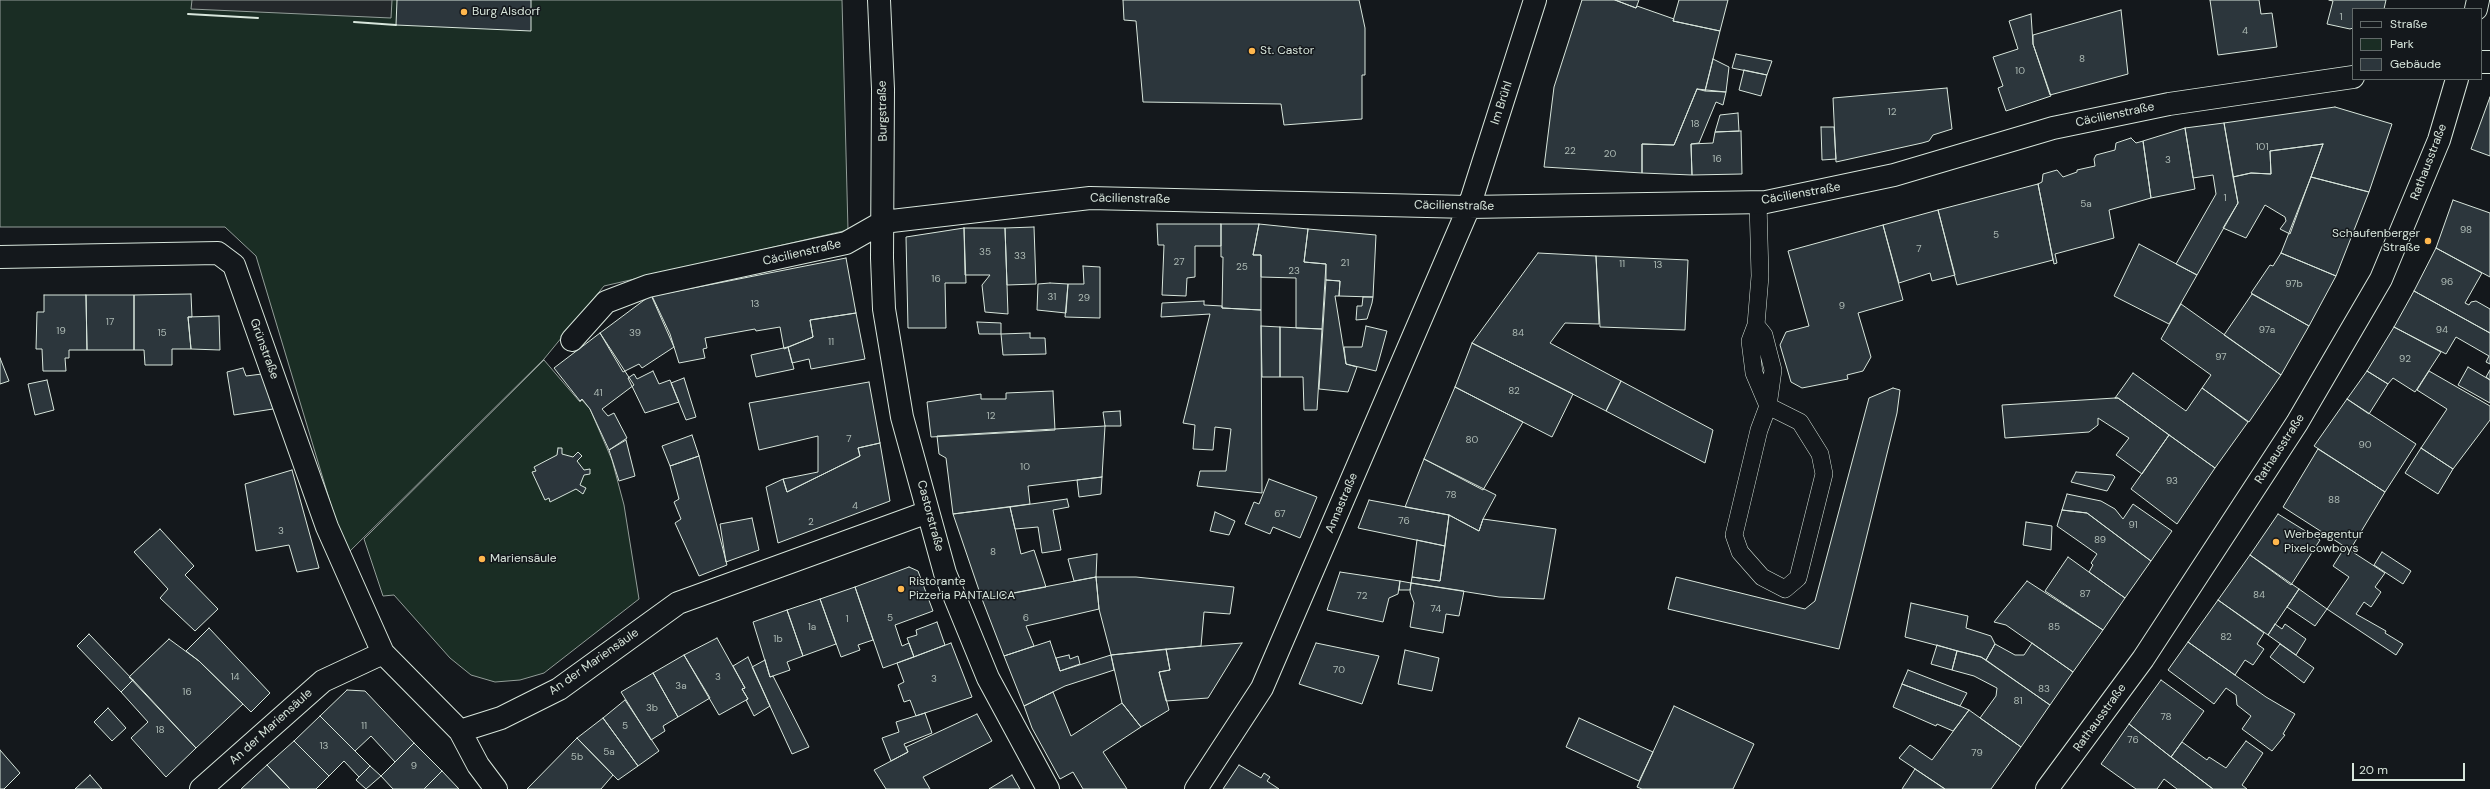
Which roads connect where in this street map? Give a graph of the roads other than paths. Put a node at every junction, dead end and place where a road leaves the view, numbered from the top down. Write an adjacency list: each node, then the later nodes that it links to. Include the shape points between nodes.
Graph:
1 (879, 0): 7 (street, Burgstraße, via 883,89)
2 (1536, 0): 6 (street, Im Brühl)
3 (2352, 77): 5 (street, Cäcilienstraße, via 2169,104 2076,124 1894,176)
4 (2457, 80): 18 (street, Rathausstraße, via 2439,140 2381,279 2297,423 2160,633)
5 (1758, 202): 6 (street, Cäcilienstraße); 10 (lane, via 1760,276 1756,325 1764,335 1773,370)
6 (1469, 207): 7 (street, Cäcilienstraße, via 1090,198); 17 (street, Annastraße, via 1262,688)
7 (883, 222): 9 (street, Cäcilienstraße, via 846,243 648,286 613,299 606,302); 11 (street, Castorstraße, via 884,309 894,374 902,416)
8 (0, 257): 12 (street, Grünstraße, via 218,254 234,265 327,527)
9 (572, 340)
10 (1768, 406): 10 (lane, via 1734,535 1740,552 1762,578 1785,589 1798,578 1824,474 1820,454 1800,422)
11 (928, 512): 13 (street, An der Mariensäule, via 678,603 559,689 501,718); 16 (street, Castorstraße, via 945,573 988,678)
12 (382, 654): 13 (street); 14 (street, An der Mariensäule, via 323,681)
13 (460, 731): 15 (street, via 478,765)
14 (201, 789)
15 (496, 789)
16 (1048, 789)
17 (1196, 789)
18 (2048, 789)

